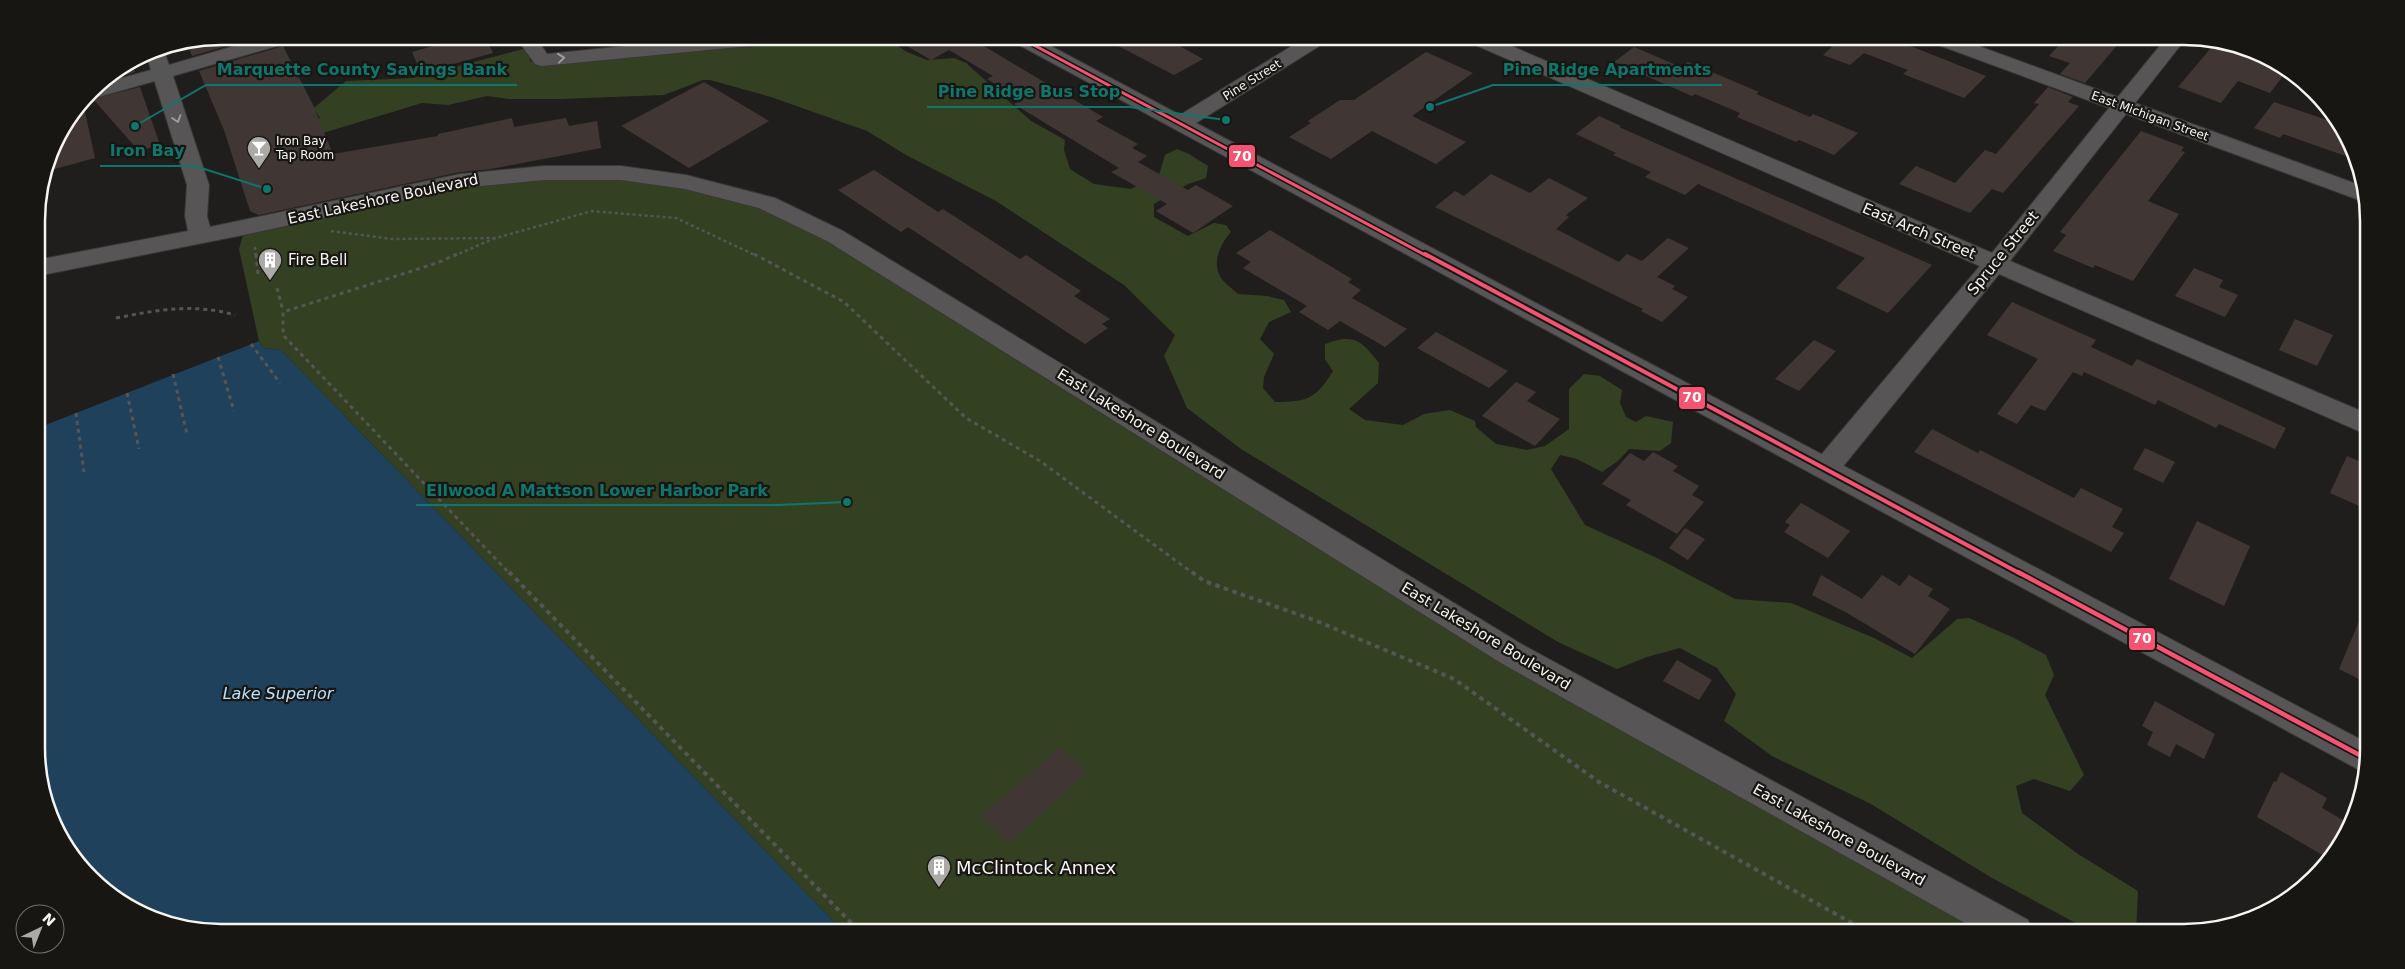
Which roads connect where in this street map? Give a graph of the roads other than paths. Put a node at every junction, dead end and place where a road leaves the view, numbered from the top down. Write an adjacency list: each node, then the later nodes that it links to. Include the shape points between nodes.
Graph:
1 (260, 45): 10 (street)
2 (531, 45): 3 (street, one-way to 3, via 542,60)
3 (696, 45)
4 (1034, 45): 13 (street)
5 (1307, 45): 13 (street, Pine Street)
6 (1492, 45): 16 (street, East Arch Street)
7 (1956, 45): 12 (street, East Michigan Street)
8 (2171, 45): 12 (street, Spruce Street)
9 (156, 57): 10 (main road)
10 (162, 73): 11 (main road); 15 (street, one-way to 15, via 198,185 196,216)
11 (105, 89)
12 (2121, 106): 14 (street, East Michigan Street); 16 (street, Spruce Street)
13 (1181, 123): 19 (street)
14 (2358, 193)
15 (201, 236): 17 (street, East Lakeshore Boulevard); 21 (street, East Lakeshore Boulevard, via 460,181 544,173 621,173 686,182 767,202 835,236 1512,654)
16 (1996, 264): 18 (street, East Arch Street); 19 (street, Spruce Street)
17 (45, 266)
18 (2360, 422)
19 (1826, 468): 20 (street)
20 (2360, 755)
21 (1988, 924)

